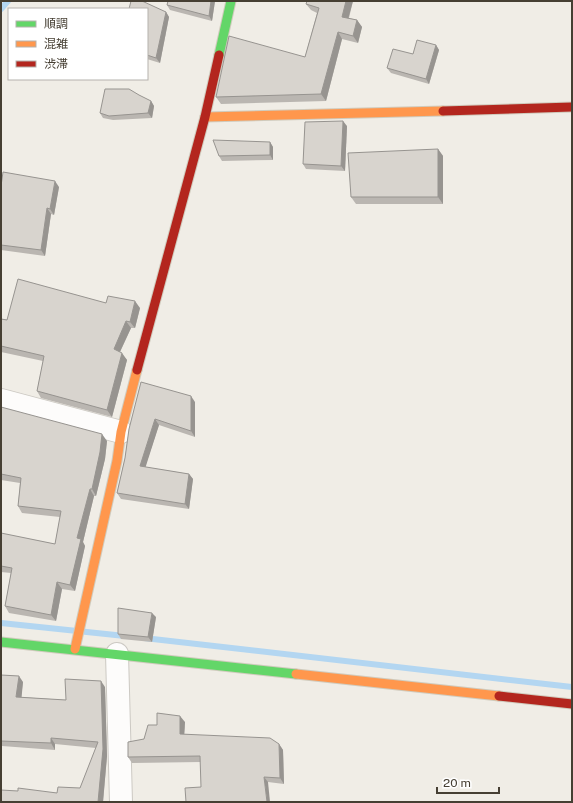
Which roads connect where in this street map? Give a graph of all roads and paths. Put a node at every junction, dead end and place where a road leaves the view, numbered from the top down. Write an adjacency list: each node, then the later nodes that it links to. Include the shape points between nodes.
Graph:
1 (231, 1): 3 (street)
2 (572, 108): 3 (street)
3 (205, 117): 5 (street)
4 (1, 400): 5 (street)
5 (121, 432): 7 (street, via 117,461)
6 (1, 642): 7 (street)
7 (75, 649): 8 (street)
8 (117, 654): 9 (street); 10 (street)
9 (572, 704)
10 (120, 802)

